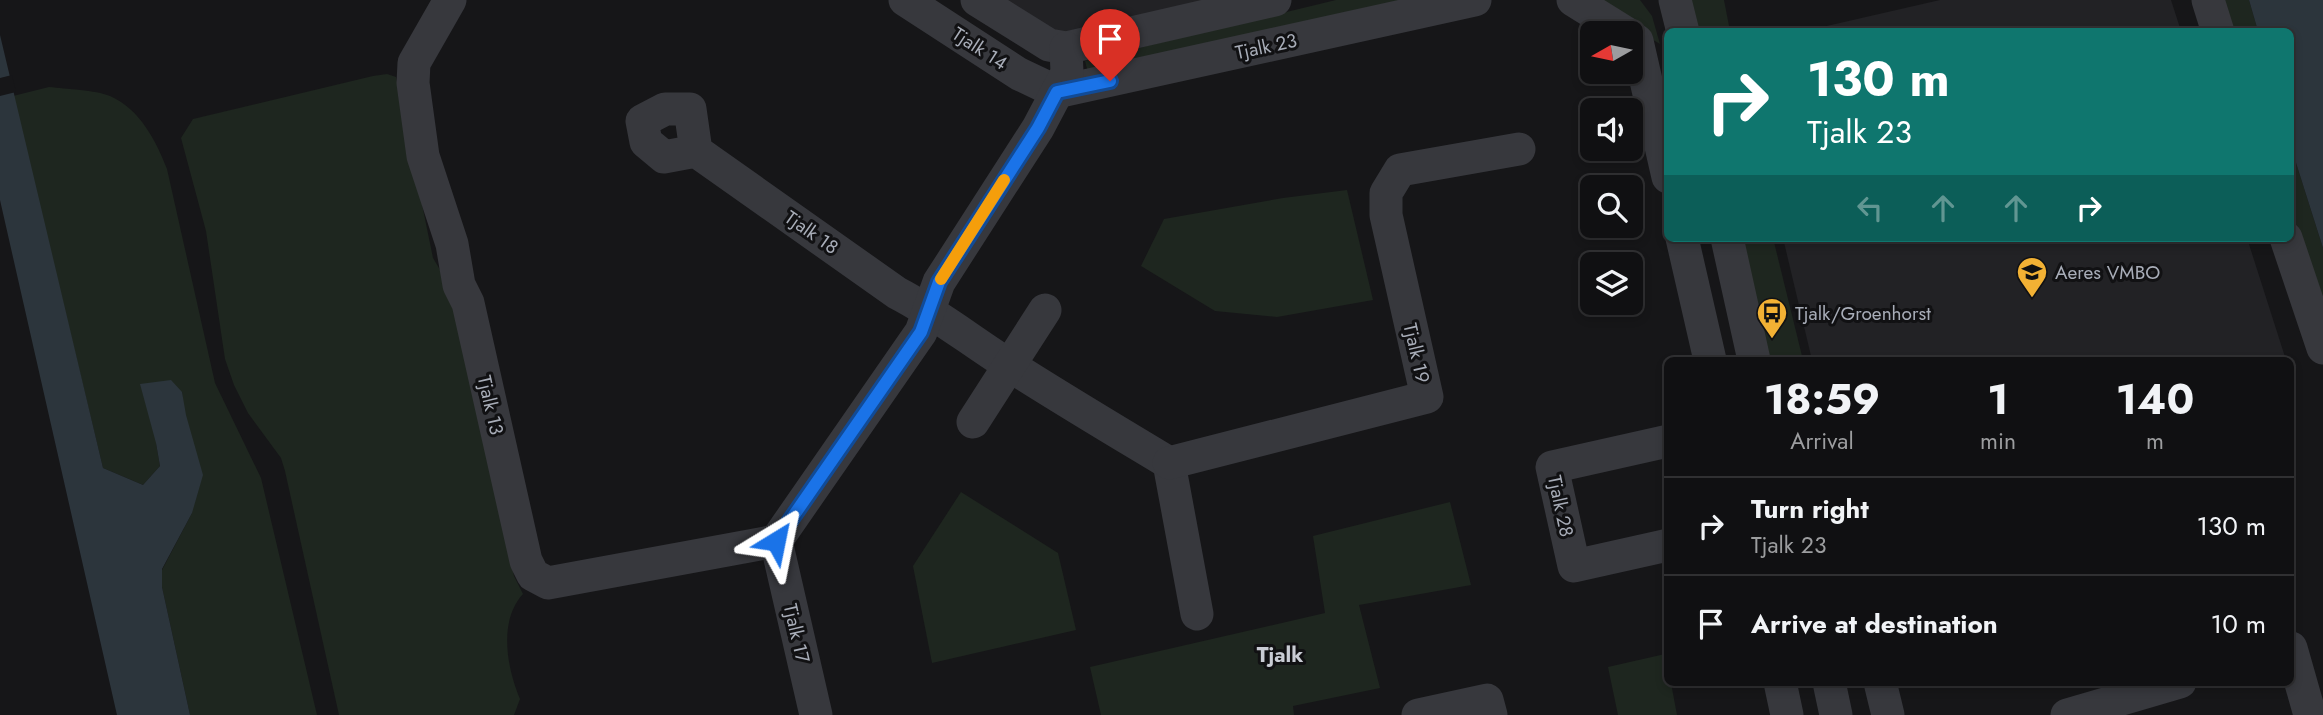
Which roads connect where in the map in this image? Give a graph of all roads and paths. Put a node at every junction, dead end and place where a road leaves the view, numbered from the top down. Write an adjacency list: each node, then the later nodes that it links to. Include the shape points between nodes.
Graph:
1 (450, 0): 30 (street, Tjalk 13, via 414,63 423,156 468,303 526,561 533,575 548,583)
2 (905, 0): 14 (street, Tjalk 14, via 1019,74)
3 (977, 0): 12 (street, Tjalk 14, via 1049,45)
4 (1275, 0): 12 (street)
5 (1475, 0): 14 (street, Tjalk 23)
6 (1573, 0): 9 (street)
7 (1675, 0): 10 (street)
8 (2208, 0): 11 (street)
9 (1607, 21)
10 (1682, 28)
11 (2217, 28)
12 (1066, 48): 14 (street, via 1067,73)
13 (1643, 67): 17 (street)
14 (1057, 92): 21 (street, via 939,282)
15 (1519, 149): 29 (street, Tjalk 19, via 1400,170 1386,193 1386,215 1427,397)
16 (696, 151): 21 (street, Tjalk 18, via 897,293)
17 (1664, 159)
18 (1683, 242): 24 (street)
19 (1728, 242): 25 (street)
20 (2287, 242): 23 (street)
21 (929, 310): 26 (street); 30 (street, via 921,332)
22 (1045, 310): 26 (street)
23 (2323, 348)
24 (1709, 357)
25 (1753, 357)
26 (1010, 366): 27 (street); 29 (street)
27 (973, 422)
28 (1664, 442): 31 (street, Tjalk 28, via 1552,467 1574,566)
29 (1169, 463): 32 (street)
30 (776, 541): 39 (street, Tjalk 17)
31 (1664, 546)
32 (1197, 614)
33 (2294, 660): 46 (street)
34 (1781, 686): 42 (street)
35 (1830, 686): 43 (street)
36 (1882, 686): 44 (street)
37 (2171, 686): 38 (street)
38 (2127, 706): 45 (street)
39 (816, 715)
40 (1418, 715): 41 (street, via 1487,700)
41 (1491, 715)
42 (1787, 715)
43 (1836, 715)
44 (1888, 715)
45 (2067, 715)
46 (2310, 715)

